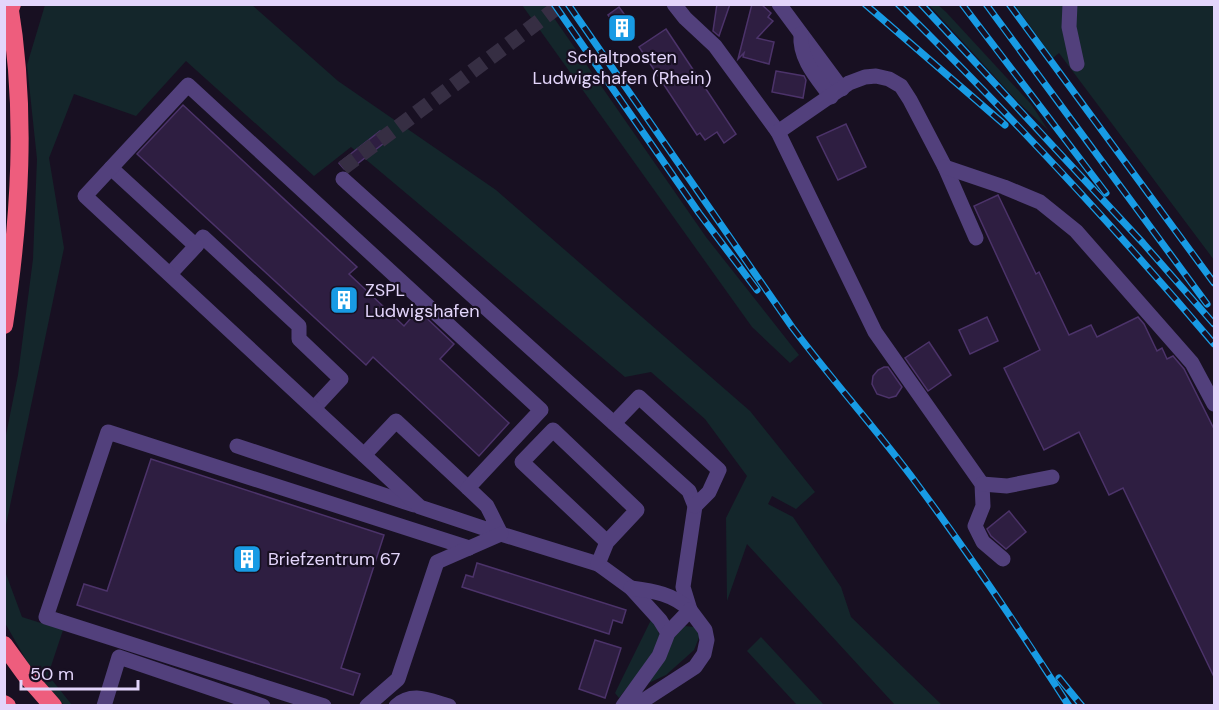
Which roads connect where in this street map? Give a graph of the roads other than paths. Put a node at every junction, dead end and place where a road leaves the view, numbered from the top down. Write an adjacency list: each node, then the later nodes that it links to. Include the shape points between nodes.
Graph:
1 (674, 4): 8 (street, via 715,46)
2 (779, 4): 7 (street)
3 (1071, 4): 6 (street, via 1069,27)
4 (9, 12): 5 (highway); 15 (highway, via 20,141 15,254)
5 (4, 34)
6 (1077, 64)
7 (837, 93): 8 (street); 9 (street, via 857,80 876,76 901,86)
8 (778, 132): 22 (street, via 875,332)
9 (945, 167): 12 (street); 16 (street, via 1040,202 1076,231 1192,363)
10 (111, 168): 13 (street); 14 (street, via 85,196); 23 (street, via 188,85 541,410)
11 (343, 179): 18 (street)
12 (976, 238)
13 (196, 246): 14 (street); 17 (street, via 203,237 299,326 299,339 341,379)
14 (170, 274): 17 (street)
15 (4, 325)
16 (1215, 404)
17 (314, 408): 20 (street)
18 (614, 423): 24 (street, via 689,491); 24 (street, via 639,397 719,470 709,492)
19 (237, 446): 25 (street)
20 (364, 455): 23 (street, via 396,421); 25 (street)
21 (1052, 477): 22 (street, via 1007,486)
22 (982, 484): 29 (street, via 983,506 975,526 983,542)
23 (468, 488): 26 (street, via 487,506)
24 (695, 506): 32 (street, via 682,587)
25 (420, 507): 26 (street)
26 (501, 534): 28 (street); 30 (street)
27 (607, 542): 27 (street, via 522,462 553,430 637,510); 30 (street)
28 (469, 548): 39 (street, via 108,432 46,617); 40 (street, via 437,562 398,679)
29 (1003, 559)
30 (598, 564): 31 (street)
31 (631, 588): 32 (street, via 661,592); 33 (street)
32 (690, 610): 33 (street); 43 (street, via 705,630 708,656)
33 (668, 633): 42 (street, via 659,656)
34 (4, 645): 36 (highway)
35 (397, 704): 41 (street, via 419,697)
36 (53, 705)
37 (104, 705): 38 (street, via 119,657)
38 (261, 705)
39 (324, 705)
40 (367, 705)
41 (448, 705)
42 (623, 705)
43 (635, 705)

